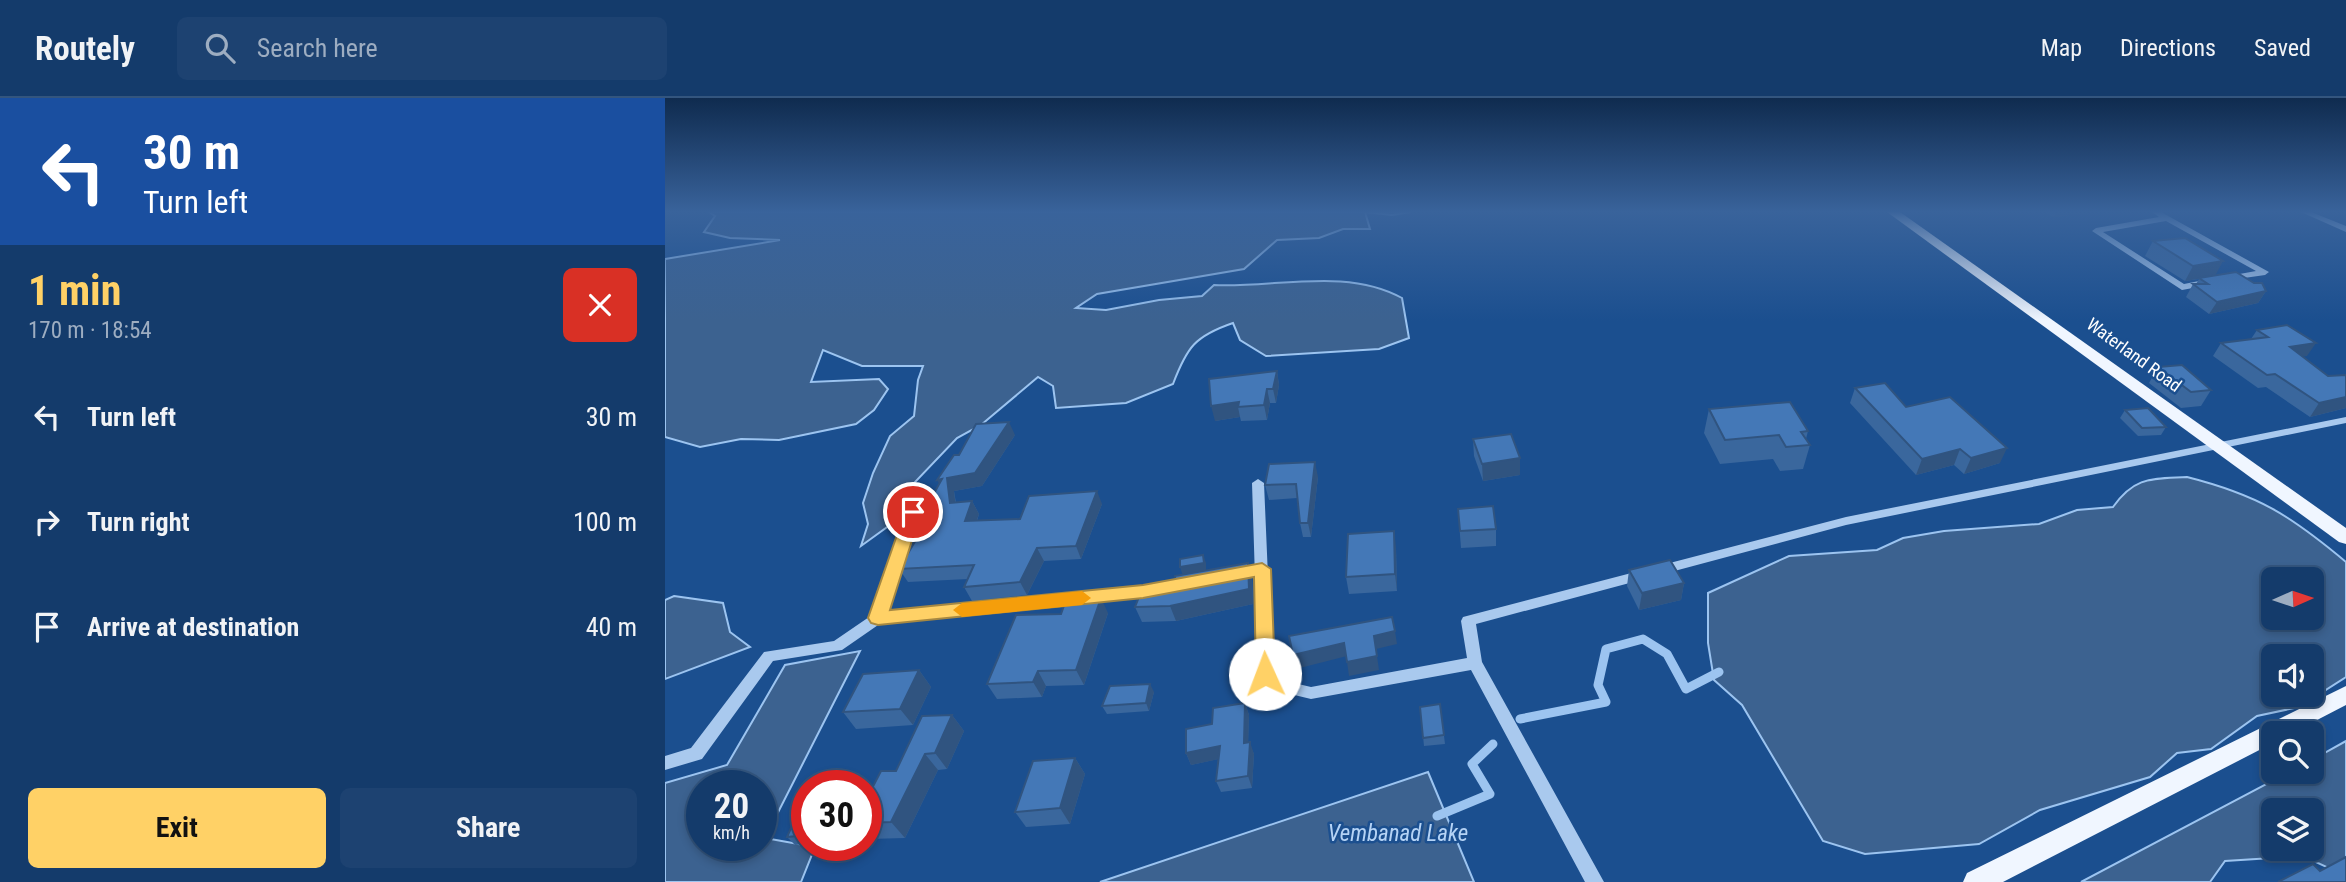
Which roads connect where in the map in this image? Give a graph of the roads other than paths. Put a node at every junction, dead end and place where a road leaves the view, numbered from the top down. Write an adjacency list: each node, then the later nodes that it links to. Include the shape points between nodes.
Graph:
1 (1944, 249): 5 (main road, Waterland Road)
2 (2124, 249): 3 (street, via 2182,287 2265,272)
3 (2222, 249)
4 (2346, 420): 5 (street)
5 (2216, 444): 8 (main road, Waterland Road); 11 (street, via 1846,521 1468,621)
6 (1258, 483): 11 (street, via 1255,570 1265,674 1291,689 1311,693)
7 (913, 512): 10 (street)
8 (2346, 537)
9 (1209, 579): 10 (street, via 1143,591)
10 (878, 618): 13 (street, via 837,646 769,656 696,754)
11 (1475, 663): 14 (street)
12 (2346, 695): 15 (main road)
13 (665, 763)
14 (1595, 882)
15 (1976, 882)

